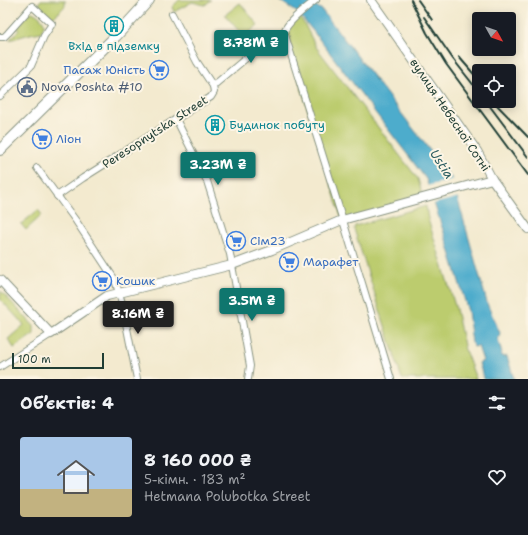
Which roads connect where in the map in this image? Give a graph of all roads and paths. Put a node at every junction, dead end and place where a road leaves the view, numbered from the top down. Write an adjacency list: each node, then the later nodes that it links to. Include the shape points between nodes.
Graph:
1 (149, 0): 10 (main road)
2 (371, 0): 12 (street, вулиця Небесної Сотні, via 477,151)
3 (315, 1): 5 (street, Peresopnytska Street, via 289,23)
4 (172, 14): 7 (street, via 197,62)
5 (284, 32): 7 (street, Peresopnytska Street, via 271,37); 14 (street)
6 (0, 37): 8 (street, via 8,33 32,6 52,24 31,66)
7 (213, 86): 9 (street, Peresopnytska Street, via 214,92 210,97)
8 (0, 96)
9 (176, 118): 13 (street, Peresopnytska Street); 16 (street, via 207,181)
10 (0, 150)
11 (37, 168): 13 (street)
12 (492, 179): 14 (street); 15 (street, вулиця Небесної Сотні)
13 (57, 196): 18 (street, via 102,260)
14 (342, 220): 16 (street); 23 (street)
15 (528, 230)
16 (232, 265): 18 (street); 22 (street, via 250,366)
17 (0, 280): 19 (street)
18 (119, 292): 19 (street, via 106,296); 21 (street)
19 (51, 334): 20 (street)
20 (0, 366)
21 (136, 379)
22 (248, 379)
23 (391, 379)

